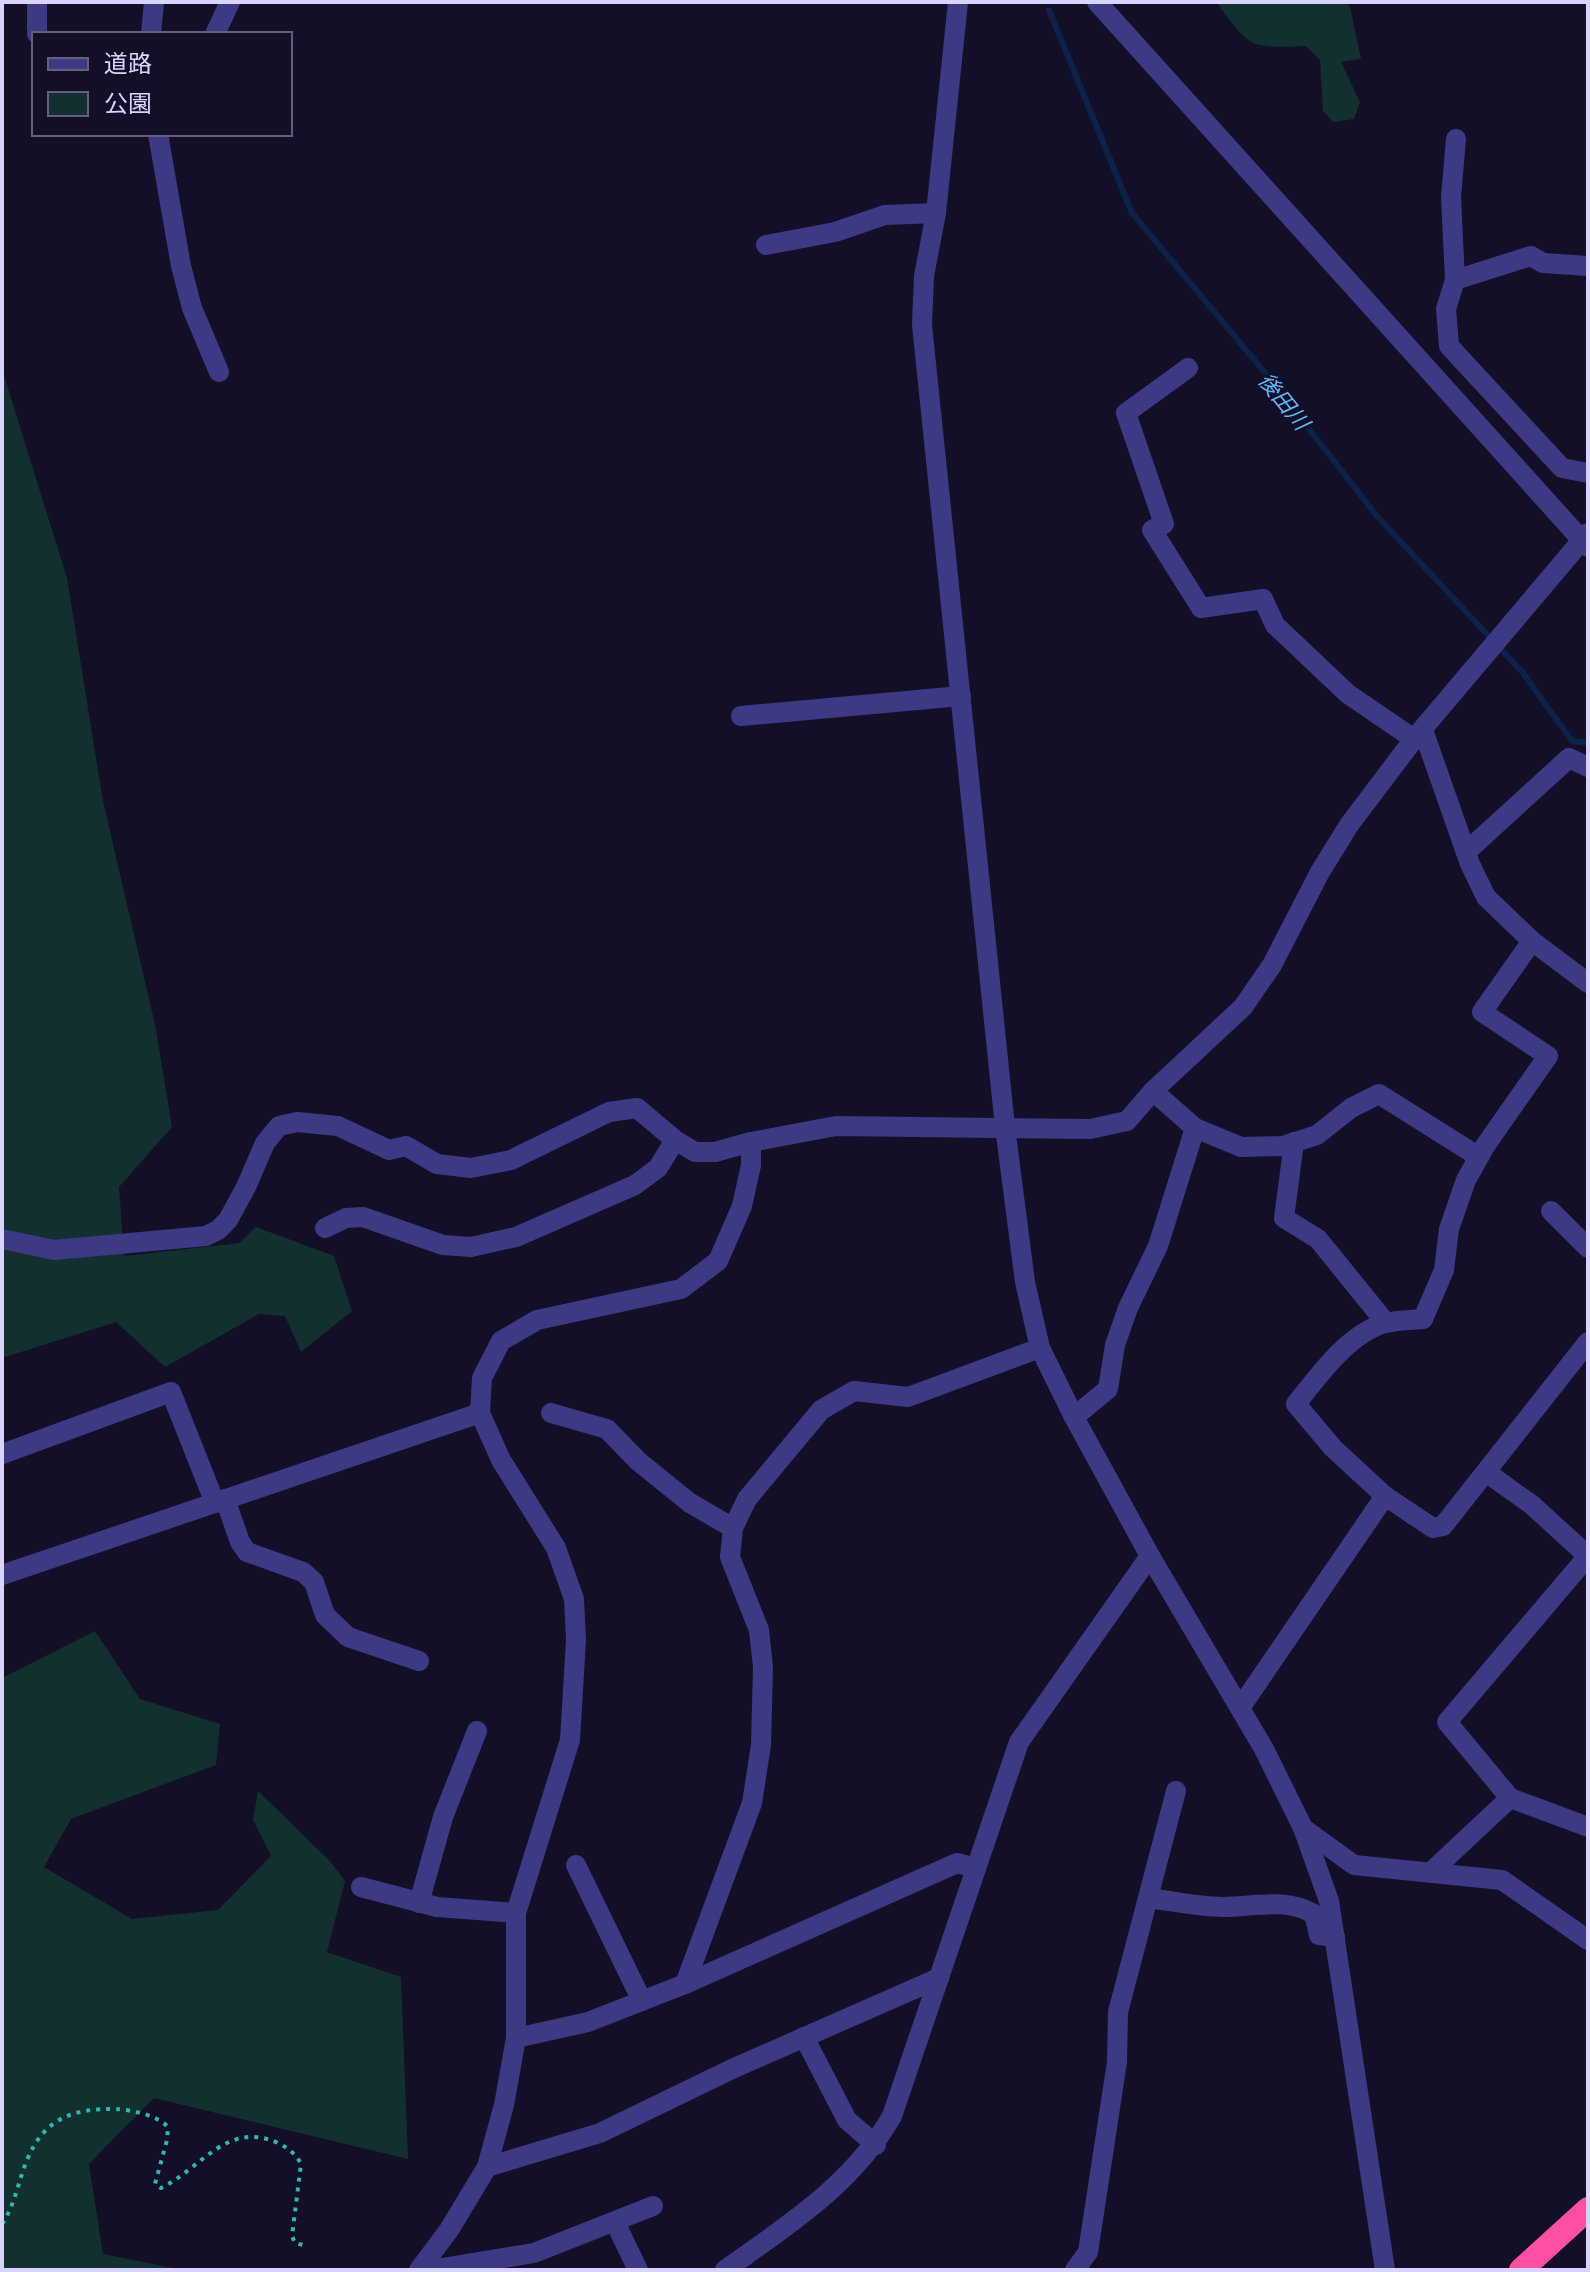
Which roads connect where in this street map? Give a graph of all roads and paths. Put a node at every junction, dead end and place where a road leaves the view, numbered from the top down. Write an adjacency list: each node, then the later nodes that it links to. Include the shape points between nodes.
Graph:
1 (37, 2): 6 (street)
2 (154, 2): 7 (street)
3 (230, 2): 8 (street)
4 (958, 2): 11 (street)
5 (1097, 2): 18 (street)
6 (37, 32)
7 (151, 32)
8 (216, 32)
9 (158, 136): 16 (street, via 181,266)
10 (1456, 139): 14 (street, via 1451,197)
11 (936, 213): 12 (street, via 885,215 835,232); 19 (street, via 924,276 922,325)
12 (766, 245)
13 (1588, 266): 14 (street, via 1543,263 1531,256)
14 (1455, 280): 17 (street, via 1446,309 1449,346 1562,468)
15 (1188, 368): 21 (street, via 1126,413 1164,524 1152,530 1201,608 1263,599 1275,625 1348,694)
16 (219, 372)
17 (1588, 473)
18 (1586, 540): 21 (street)
19 (961, 696): 20 (street); 27 (street)
20 (741, 716)
21 (1419, 734): 23 (street); 26 (street, via 1349,825 1243,1007)
22 (1588, 767): 23 (street, via 1569,758)
23 (1466, 852): 24 (street, via 1486,897)
24 (1532, 941): 25 (street); 32 (street, via 1482,1012 1548,1056)
25 (1588, 983)
26 (1153, 1091): 27 (street, via 1127,1121 1090,1129); 28 (street)
27 (1005, 1127): 30 (street, via 836,1126); 38 (street, via 1025,1282)
28 (1195, 1128): 31 (street, via 1241,1147); 42 (street, via 1158,1246 1123,1320 1108,1389)
29 (675, 1140): 30 (street, via 695,1152); 34 (street, via 658,1168 635,1185 516,1237 471,1247 443,1245 363,1217); 35 (street, via 637,1108 609,1112 511,1160 452,1168 406,1146 389,1150 338,1126 287,1123 271,1134 228,1220 206,1236 54,1250)
30 (751, 1142): 40 (street, via 742,1206 718,1261 681,1289 537,1320 501,1341 482,1378)
31 (1294, 1142): 32 (street, via 1317,1135 1379,1094); 37 (street, via 1284,1218 1318,1239)
32 (1479, 1157): 37 (street, via 1449,1229 1444,1270 1423,1319)
33 (1551, 1211): 36 (street)
34 (325, 1228)
35 (2, 1239)
36 (1588, 1248)
37 (1386, 1323): 45 (street, via 1332,1359 1296,1404)
38 (1040, 1348): 42 (street); 47 (street, via 908,1397 854,1391 821,1410 747,1499)
39 (1585, 1353): 44 (street)
40 (480, 1413): 46 (street); 63 (street, via 501,1460 556,1548 575,1612 570,1740)
41 (551, 1413): 47 (street, via 607,1429 690,1503)
42 (1074, 1417): 48 (street)
43 (2, 1454): 46 (street, via 171,1392)
44 (1486, 1472): 45 (street, via 1443,1526 1433,1528); 54 (street, via 1588,1556 1447,1722)
45 (1385, 1496): 51 (street)
46 (220, 1501): 49 (street); 50 (street, via 247,1552 303,1572 314,1582 325,1615 348,1637)
47 (733, 1528): 67 (street, via 730,1557 759,1630 761,1745 752,1803)
48 (1150, 1556): 51 (street); 58 (street, via 1019,1742)
49 (2, 1575)
50 (419, 1661)
51 (1240, 1708): 56 (street)
52 (477, 1731): 62 (street, via 443,1817)
53 (1176, 1791): 61 (street)
54 (1510, 1798): 55 (street); 59 (street)
55 (1588, 1827)
56 (1303, 1828): 59 (street, via 1354,1865); 64 (street, via 1329,1901)
57 (576, 1865): 68 (street)
58 (976, 1868): 66 (street); 67 (street, via 957,1863)
59 (1430, 1873): 65 (street, via 1502,1880)
60 (361, 1887): 62 (street)
61 (1148, 1898): 64 (street, via 1220,1907 1301,1906 1314,1914 1319,1935); 82 (street, via 1118,2012 1117,2062 1088,2252)
62 (419, 1903): 63 (street)
63 (516, 1913): 70 (street)
64 (1335, 1937): 83 (street)
65 (1588, 1940)
66 (939, 1978): 69 (street); 71 (street, via 892,2116)
67 (685, 1984): 68 (street)
68 (642, 2001): 70 (street, via 588,2022)
69 (804, 2037): 71 (street, via 847,2120); 72 (street, via 600,2133)
70 (516, 2038): 72 (street)
71 (876, 2145): 81 (street, via 812,2208)
72 (487, 2167): 78 (street)
73 (653, 2206): 75 (street)
74 (1588, 2209): 84 (highway)
75 (615, 2222): 79 (street, via 534,2253); 80 (street)
76 (2, 2224): 77 (path, via 27,2159 53,2123 71,2112 121,2109 168,2127 155,2184 161,2188 234,2138 249,2135 284,2146 301,2164 292,2236)
77 (303, 2245)
78 (419, 2270)
79 (430, 2270)
80 (638, 2270)
81 (725, 2270)
82 (1075, 2270)
83 (1385, 2270)
84 (1521, 2270)

